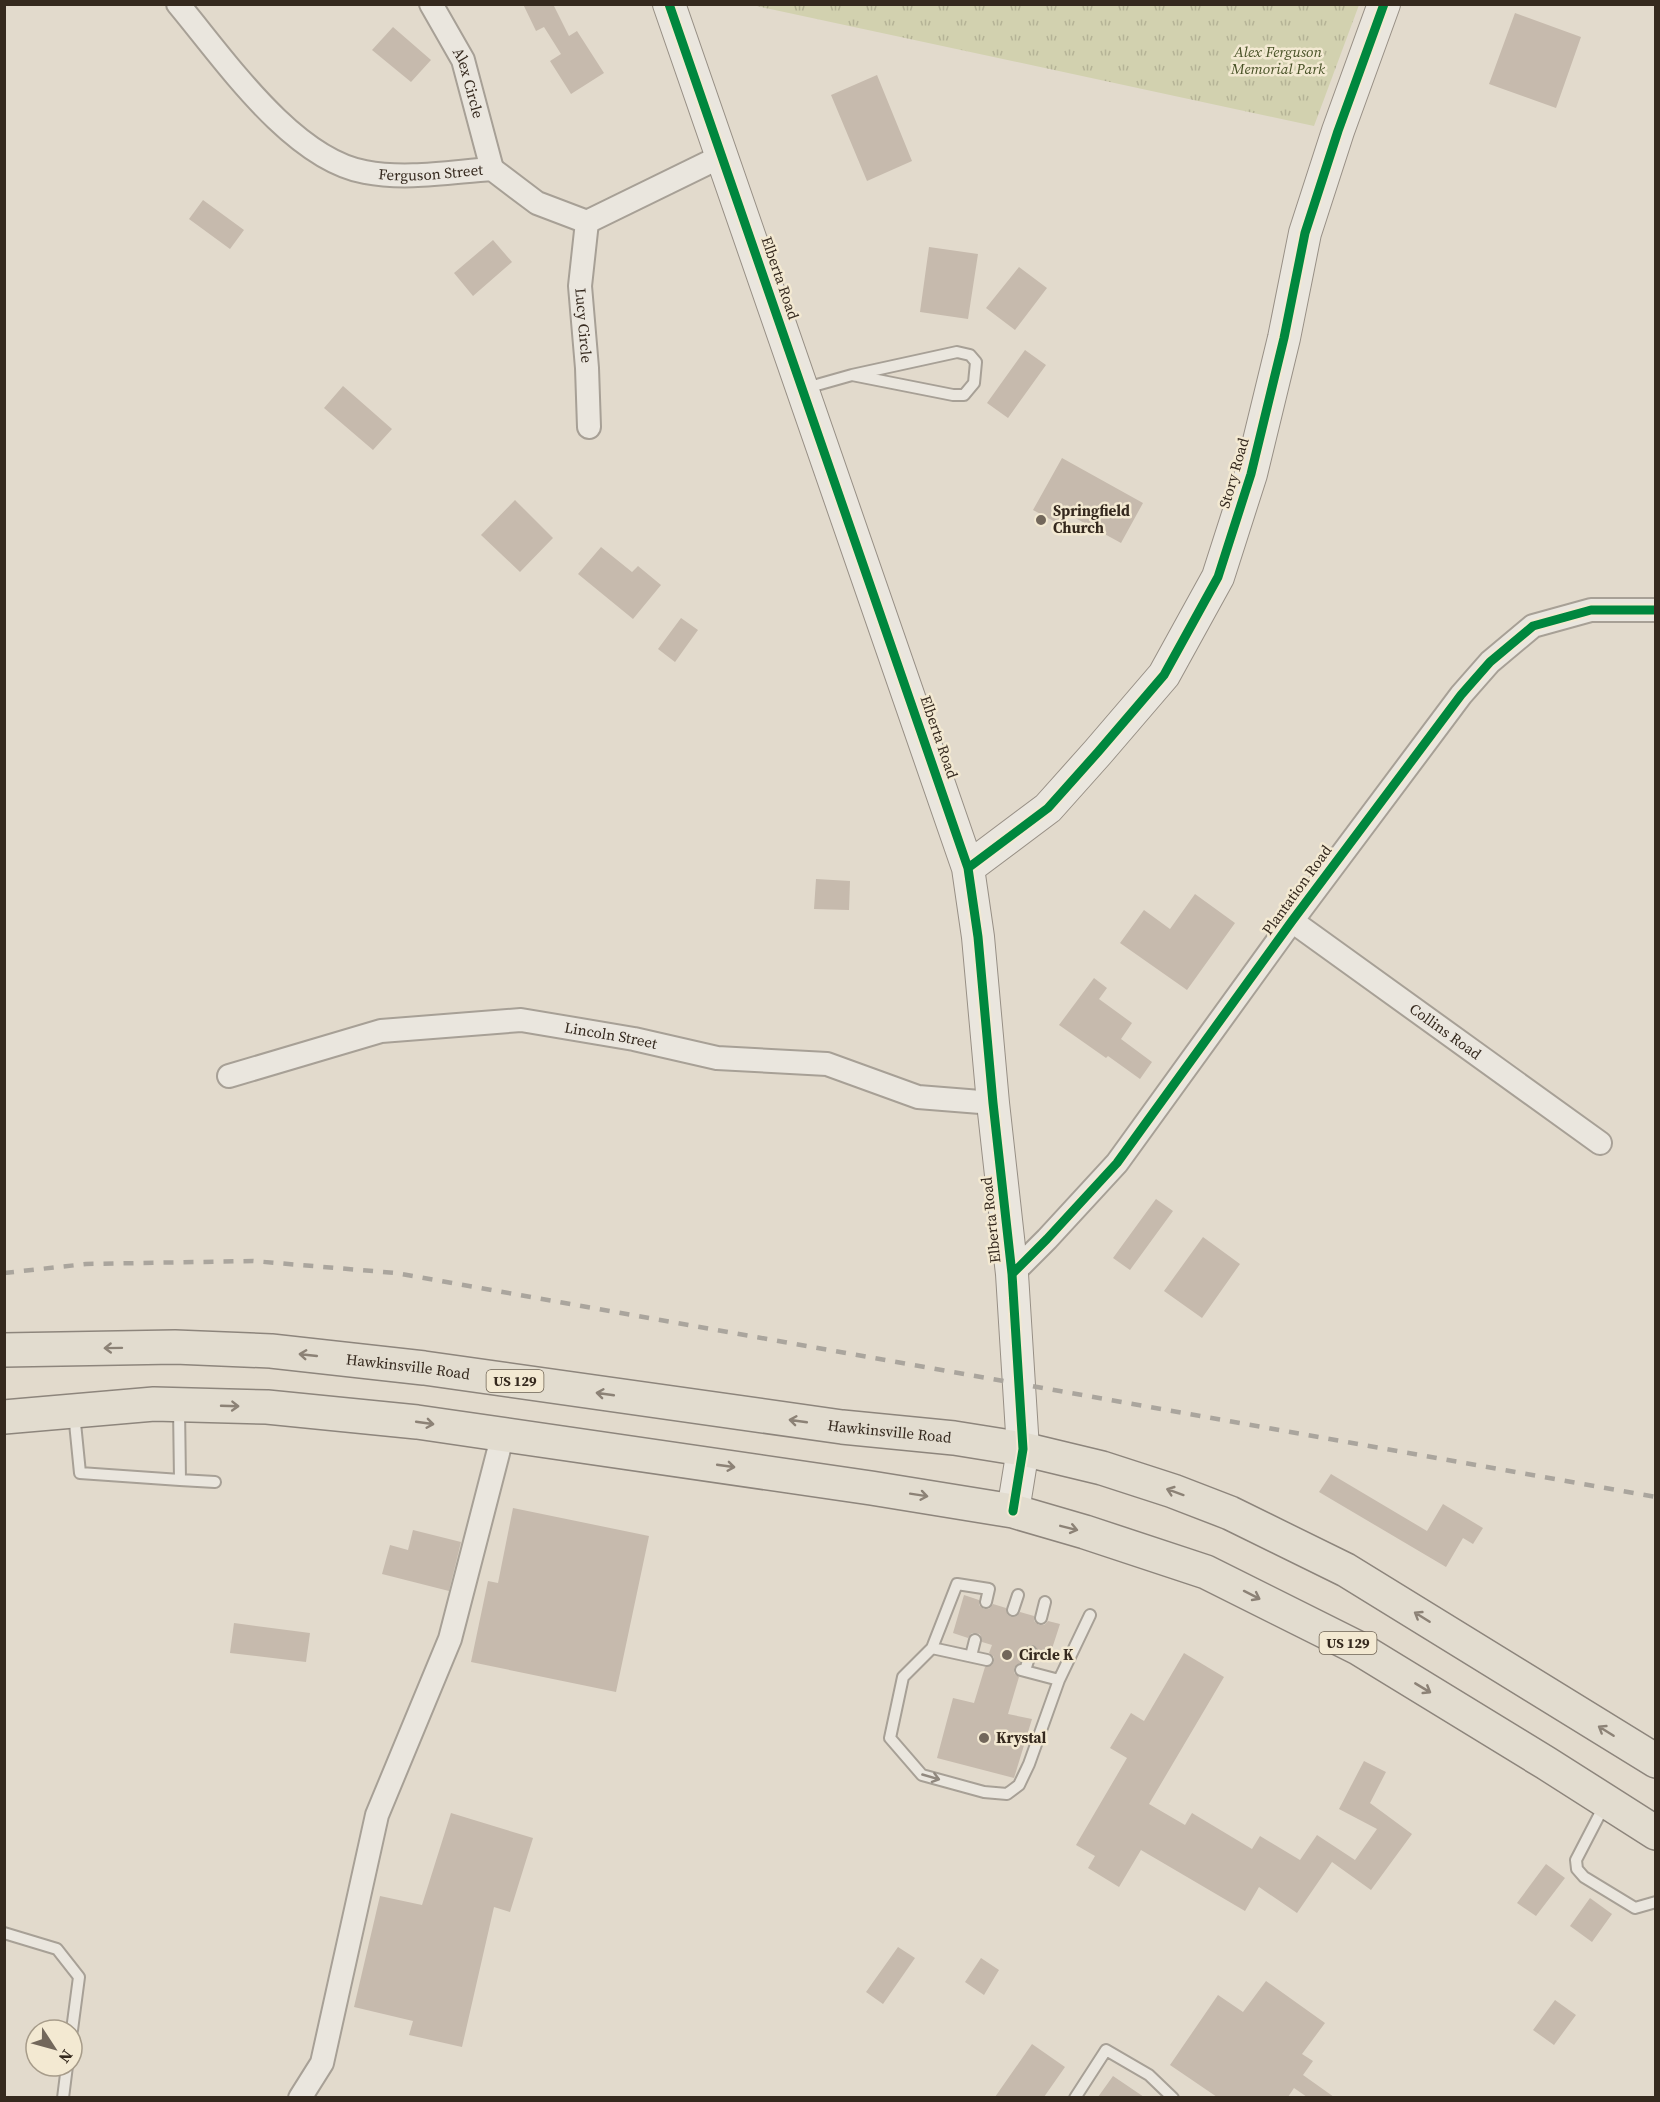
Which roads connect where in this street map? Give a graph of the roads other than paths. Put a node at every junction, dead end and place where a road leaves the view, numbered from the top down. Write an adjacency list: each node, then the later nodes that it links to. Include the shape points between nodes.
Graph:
1 (178, 4): 6 (street, Ferguson Street, via 252,93 287,129 324,158 362,172 394,176)
2 (431, 4): 6 (street, Alex Circle, via 463,60)
3 (669, 4): 5 (street, Elberta Road)
4 (1384, 4): 12 (street, Story Road, via 1305,233 1251,474 1218,577 1164,675 1098,752 1048,808)
5 (722, 156): 7 (street); 9 (street, Elberta Road)
6 (492, 169): 7 (street, Ferguson Street, via 537,203)
7 (587, 222): 10 (street, Lucy Circle, via 580,286)
8 (852, 375): 8 (lane, via 957,352 970,355 976,362 974,382 964,395); 9 (lane)
9 (803, 389): 12 (street, Elberta Road)
10 (589, 427)
11 (1656, 610): 13 (street, Plantation Road, via 1591,610 1533,626 1490,662)
12 (968, 868): 15 (street, Elberta Road)
13 (1292, 921): 16 (street, Collins Road); 17 (street, Plantation Road, via 1117,1163)
14 (230, 1076): 15 (street, Lincoln Street, via 381,1031 521,1020 717,1058 827,1064 918,1097)
15 (993, 1103): 17 (street, Elberta Road)
16 (1600, 1143)
17 (1012, 1274): 23 (street, Elberta Road)
18 (4, 1350): 23 (main road, Hawkinsville Road / US 129, one-way to 18, via 271,1351 175,1347)
19 (179, 1404): 20 (main road, US 129); 22 (main road, US 129, one-way to 22, via 267,1407); 24 (lane)
20 (74, 1411): 21 (main road, US 129); 24 (lane, via 80,1473)
21 (4, 1417)
22 (503, 1434): 26 (main road, US 129, one-way to 26); 47 (street, via 450,1639 377,1815 322,2063)
23 (1023, 1449): 26 (street, Elberta Road); 39 (main road, US 129, one-way to 23, via 1347,1570 1230,1513 1173,1491 1102,1468)
24 (180, 1480): 25 (lane)
25 (214, 1482)
26 (1013, 1511): 40 (main road, US 129, one-way to 40, via 1206,1572 1358,1648)
27 (1018, 1595): 30 (lane)
28 (986, 1602): 34 (lane, via 989,1589 957,1584)
29 (1045, 1602): 32 (lane)
30 (1013, 1610)
31 (1090, 1615): 38 (lane)
32 (1041, 1618)
33 (975, 1640): 36 (lane)
34 (932, 1648): 36 (lane); 38 (lane, one-way to 38, via 903,1677 890,1738 922,1775 984,1792 1007,1794 1019,1785)
35 (1031, 1652): 38 (lane, via 1023,1670)
36 (972, 1656): 37 (lane)
37 (987, 1660)
38 (1059, 1680)
39 (1656, 1761)
40 (1606, 1802): 41 (main road, US 129); 42 (lane, via 1576,1860 1577,1869 1635,1908)
41 (1656, 1833)
42 (1656, 1902)
43 (4, 1933): 44 (lane, via 57,1949 79,1977)
44 (74, 2018)
45 (65, 2078): 46 (lane)
46 (63, 2097)
47 (300, 2097)
48 (1075, 2097): 49 (lane, via 1106,2049 1149,2075)
49 (1173, 2097)

